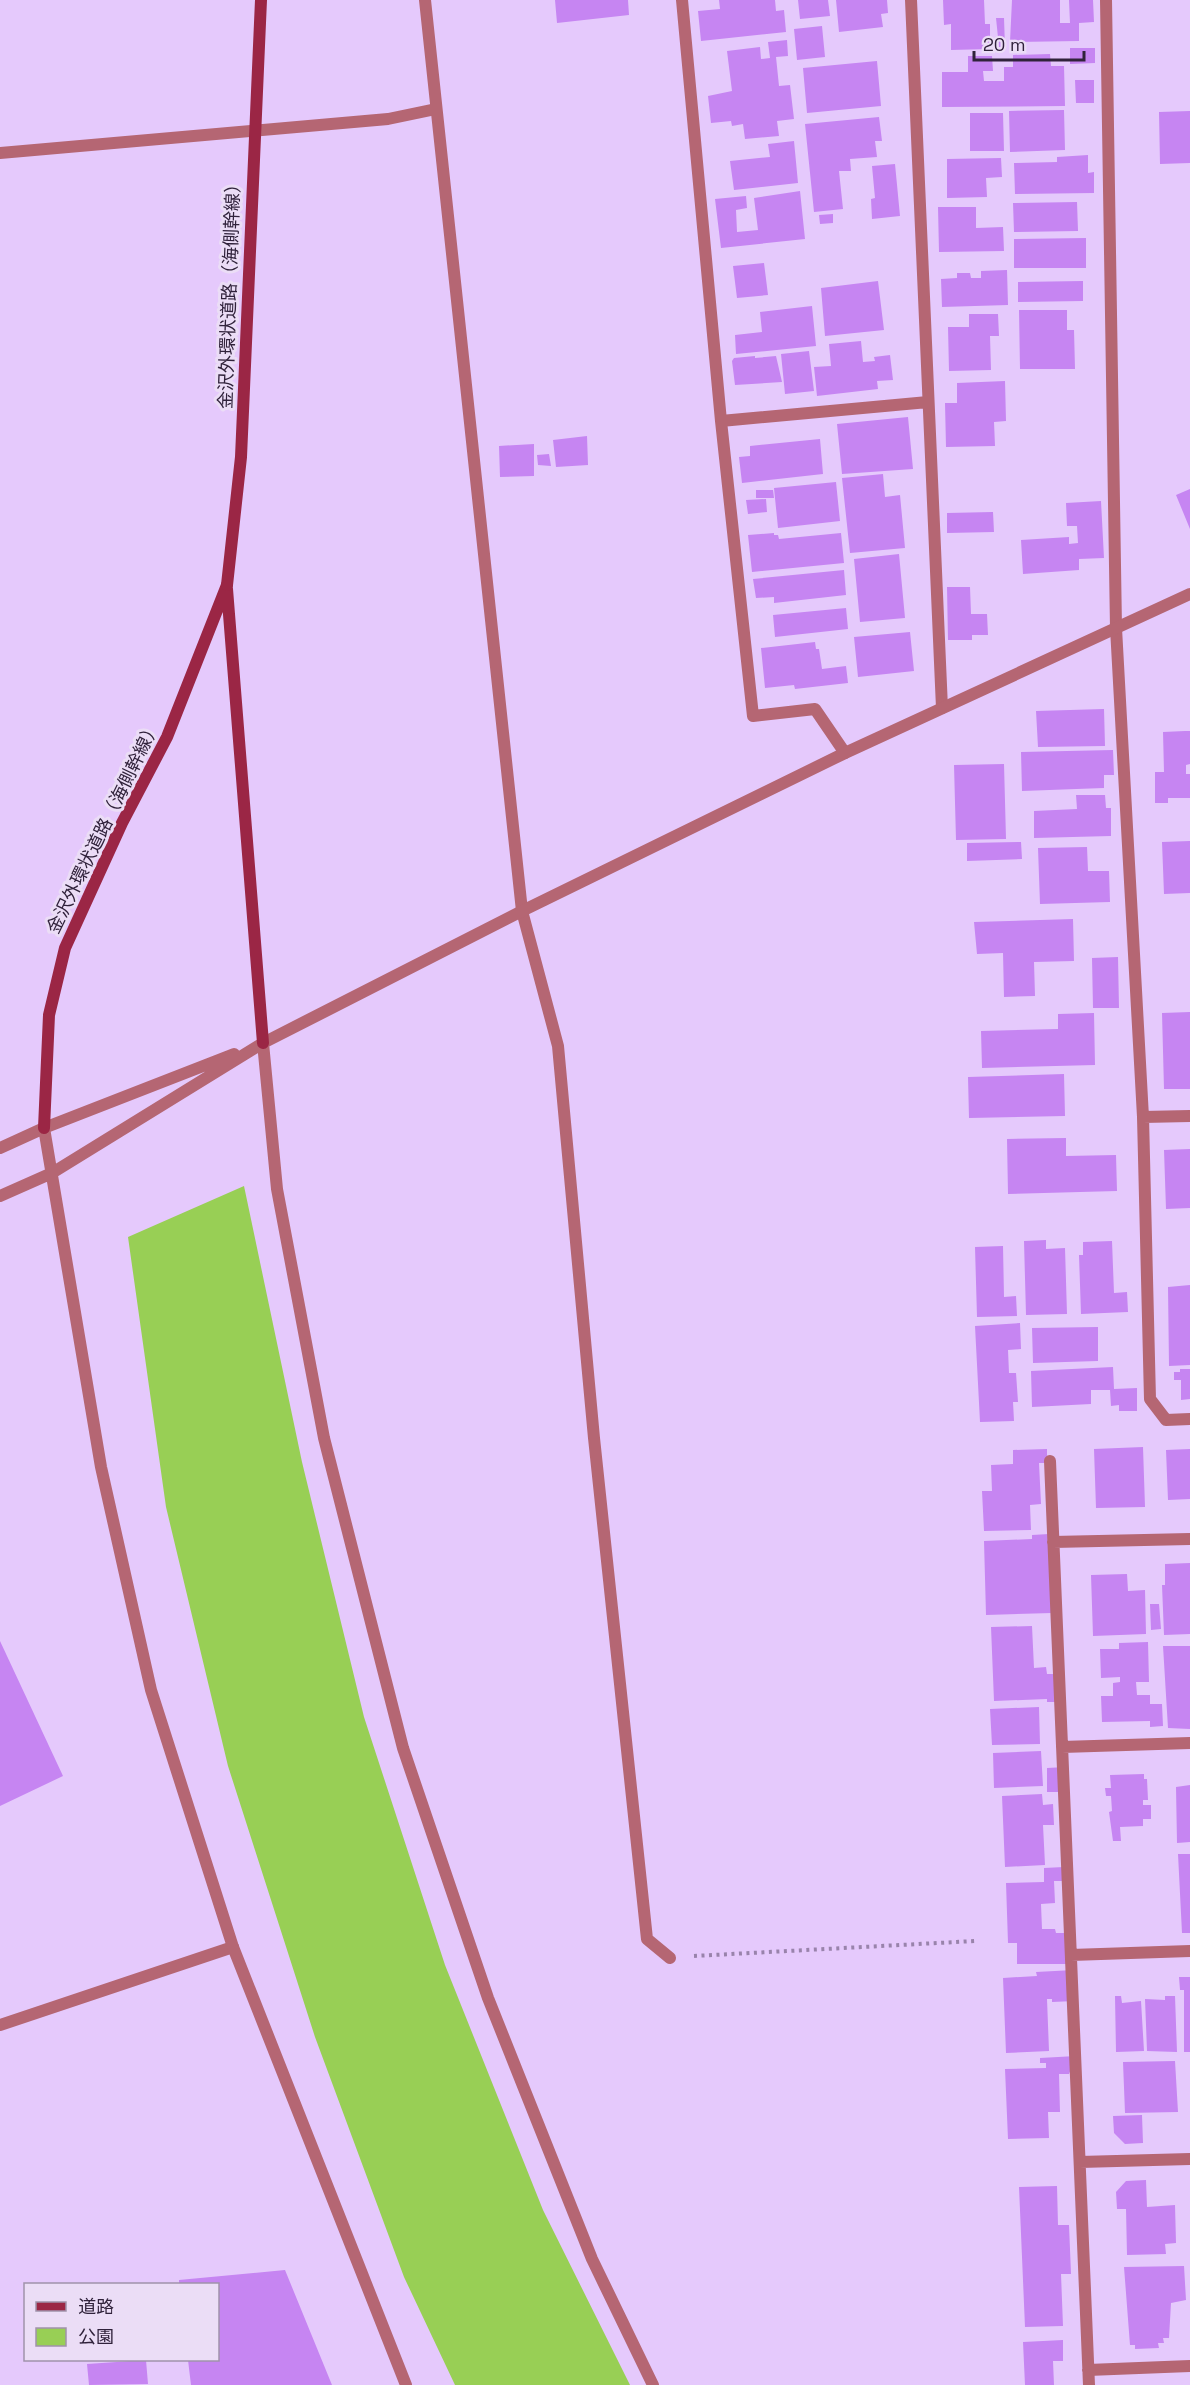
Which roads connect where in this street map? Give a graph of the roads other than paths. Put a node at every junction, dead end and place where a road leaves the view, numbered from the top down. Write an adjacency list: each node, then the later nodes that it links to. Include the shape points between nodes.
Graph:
1 (261, 0): 10 (main road, 金沢外環状道路（海側幹線）, bridge, via 241,457)
2 (425, 0): 6 (street)
3 (682, 0): 9 (street)
4 (911, 0): 8 (street)
5 (1106, 0): 12 (street)
6 (436, 109): 7 (street, via 388,119); 15 (street)
7 (0, 153)
8 (928, 402): 9 (street); 13 (street)
9 (721, 420): 14 (street, via 753,716 815,709)
10 (227, 585): 16 (main road, 金沢外環状道路（海側幹線）); 19 (main road, 金沢外環状道路（海側幹線）, via 167,737 122,823 65,948 49,1015)
11 (1190, 594): 12 (street)
12 (1116, 628): 13 (street); 18 (street)
13 (942, 708): 14 (street)
14 (845, 753): 15 (street)
15 (522, 910): 16 (street); 32 (street, via 558,1046 594,1438 647,1939)
16 (263, 1043): 19 (street); 21 (street); 39 (street, via 277,1189 324,1438 404,1748 488,1998 592,2259)
17 (1190, 1116): 18 (street)
18 (1143, 1117): 23 (street, via 1150,1399 1166,1420)
19 (44, 1128): 20 (street); 21 (street)
20 (0, 1148)
21 (52, 1173): 22 (street); 29 (street, via 101,1467 151,1690)
22 (0, 1197)
23 (1190, 1419)
24 (1050, 1461): 26 (street)
25 (1190, 1539): 26 (street)
26 (1053, 1542): 28 (street)
27 (1190, 1743): 28 (street)
28 (1062, 1747): 31 (street)
29 (233, 1947): 33 (street); 38 (street)
30 (1190, 1951): 31 (street)
31 (1071, 1955): 35 (street)
32 (670, 1958)
33 (0, 2025)
34 (1190, 2159): 35 (street)
35 (1080, 2162): 37 (street)
36 (1190, 2366): 37 (street)
37 (1088, 2370): 40 (street)
38 (406, 2385)
39 (653, 2385)
40 (1089, 2385)

